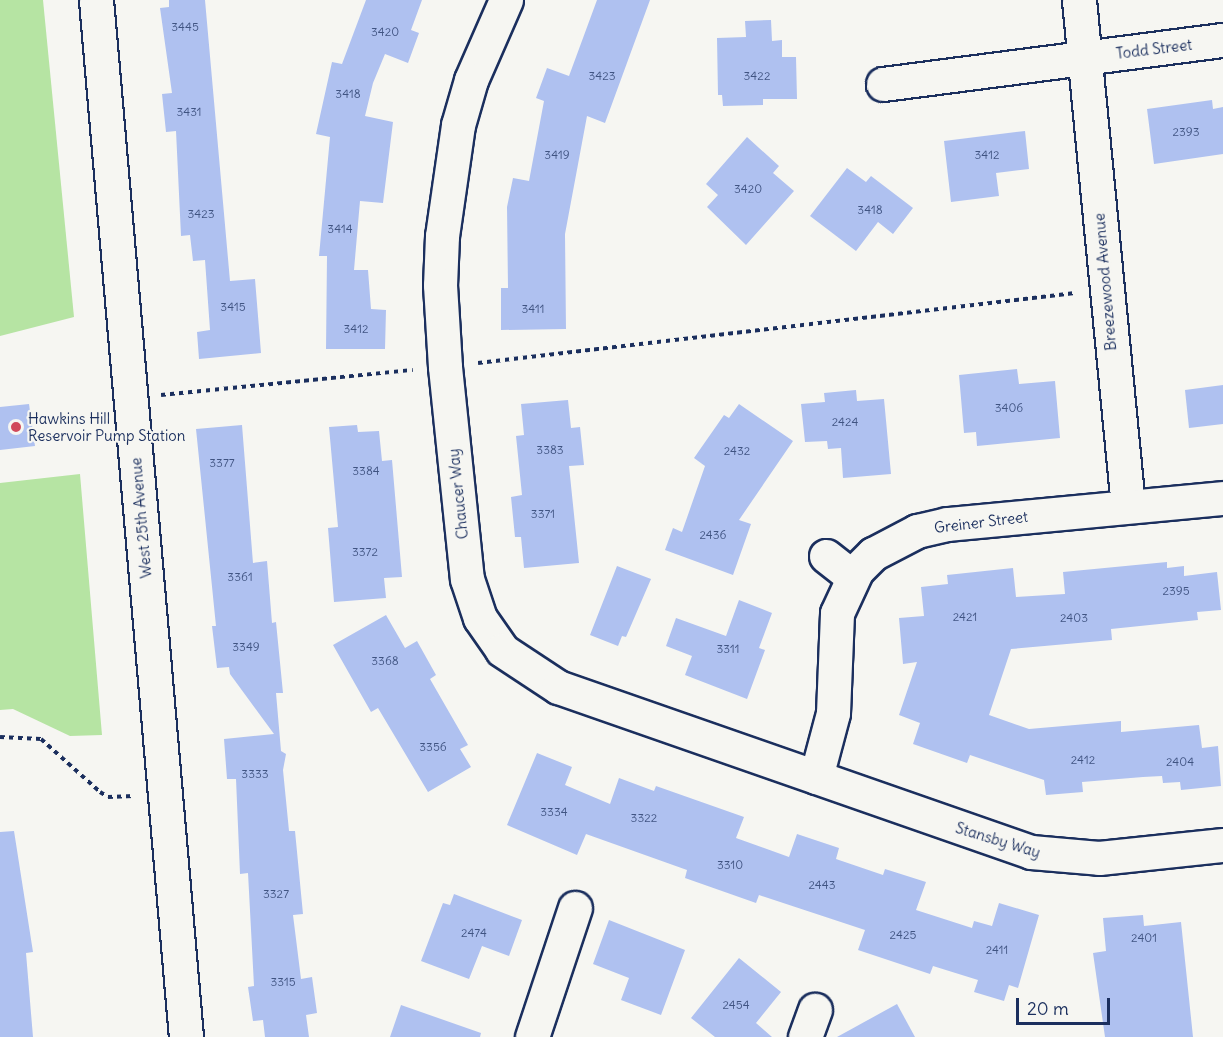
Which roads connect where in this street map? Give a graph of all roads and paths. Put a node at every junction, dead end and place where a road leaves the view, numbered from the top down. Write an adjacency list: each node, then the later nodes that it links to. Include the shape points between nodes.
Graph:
1 (96, 0): 9 (street, West 25th Avenue)
2 (506, 0): 8 (street, Chaucer Way, via 471,80 456,136 442,236)
3 (1079, 0): 5 (street, Breezewood Avenue)
4 (1223, 40): 5 (street, Todd Street)
5 (1085, 58): 6 (street); 7 (street, Breezewood Avenue)
6 (883, 84)
7 (1105, 290): 8 (path); 11 (street, Breezewood Avenue)
8 (445, 367): 9 (path); 15 (street, Chaucer Way, via 467,579 480,618 502,650 558,687)
9 (131, 399): 16 (street, West 25th Avenue)
10 (1223, 498): 11 (street, Greiner Street)
11 (1128, 506): 13 (street, Greiner Street, via 946,524 917,531 873,554)
12 (826, 556): 13 (street)
13 (853, 578): 15 (street, Greiner Street, via 837,613 832,713)
14 (0, 736): 16 (path, via 41,739 108,796)
15 (816, 777): 17 (street, Stansby Way, via 1031,852 1100,858)
16 (165, 793): 19 (street, West 25th Avenue)
17 (1223, 845)
18 (575, 908): 20 (street)
19 (186, 1037)
20 (532, 1037)

